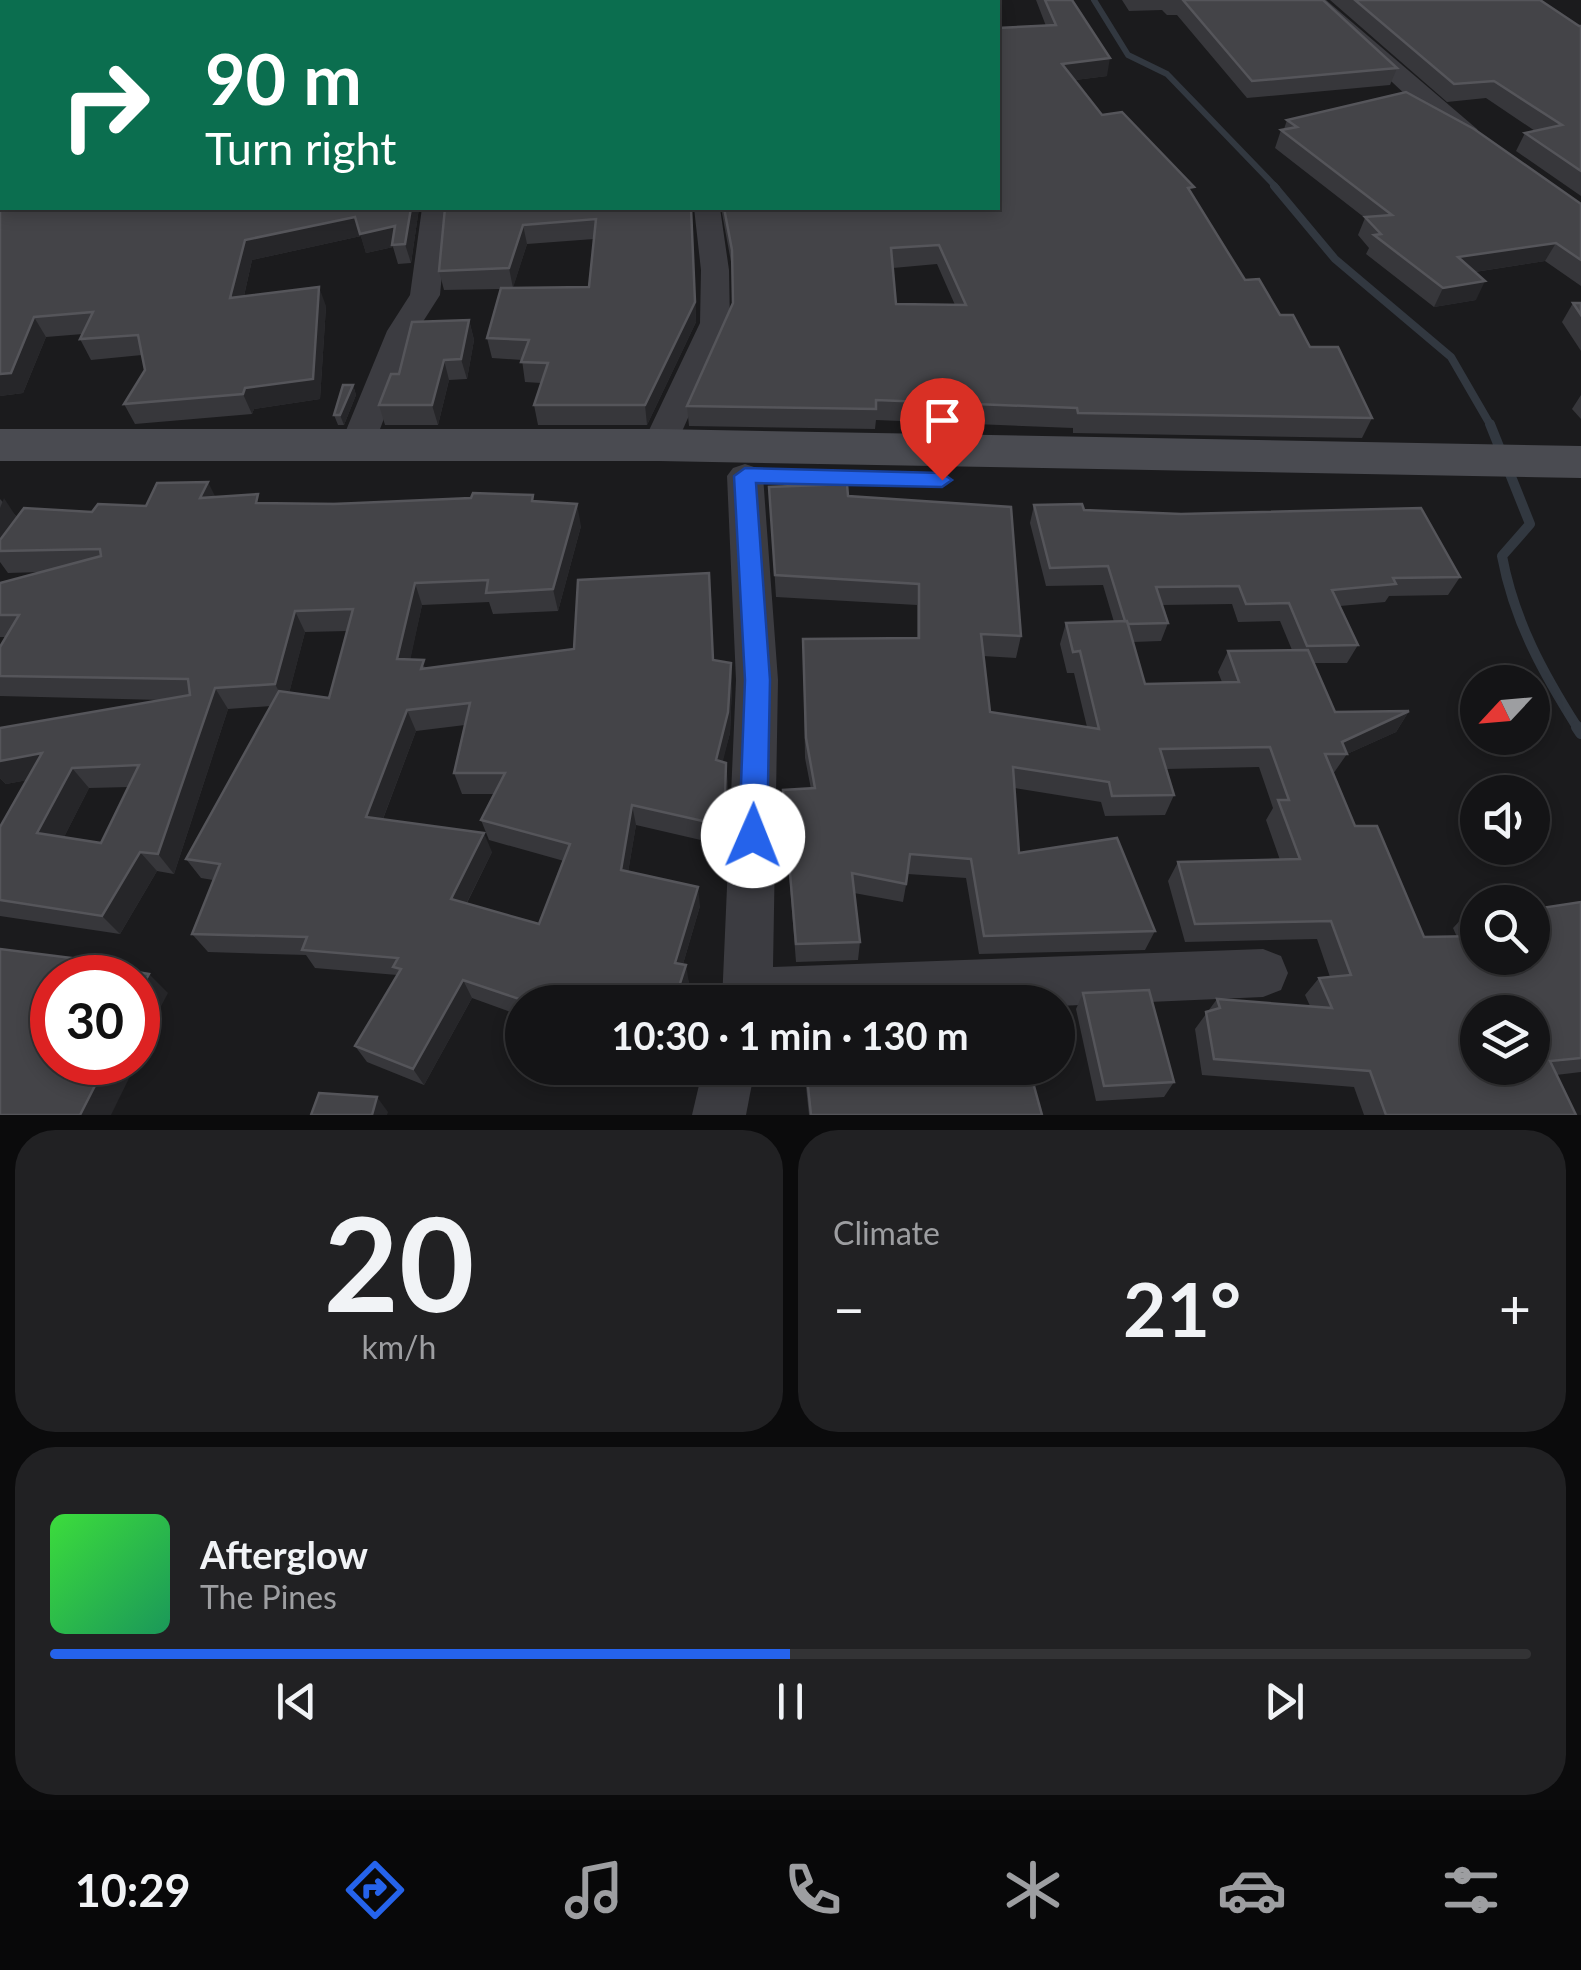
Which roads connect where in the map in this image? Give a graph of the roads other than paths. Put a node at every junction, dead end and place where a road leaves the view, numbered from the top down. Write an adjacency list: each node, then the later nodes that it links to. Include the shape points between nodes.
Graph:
1 (1314, 0): 2 (street, via 1430,105)
2 (1492, 151)
3 (435, 210): 6 (street, via 424,295 402,331)
4 (706, 210): 7 (street, via 715,323)
5 (0, 445): 6 (main road)
6 (358, 445): 8 (main road)
7 (659, 445): 8 (main road); 10 (main road)
8 (465, 459): 11 (main road); 12 (main road)
9 (1578, 472): 10 (main road)
10 (1408, 475): 12 (main road)
11 (0, 476)
12 (745, 476): 14 (street, via 758,680)
13 (1263, 973): 15 (street)
14 (748, 985)
15 (1016, 985)
16 (726, 1085): 17 (street)
17 (720, 1115)

